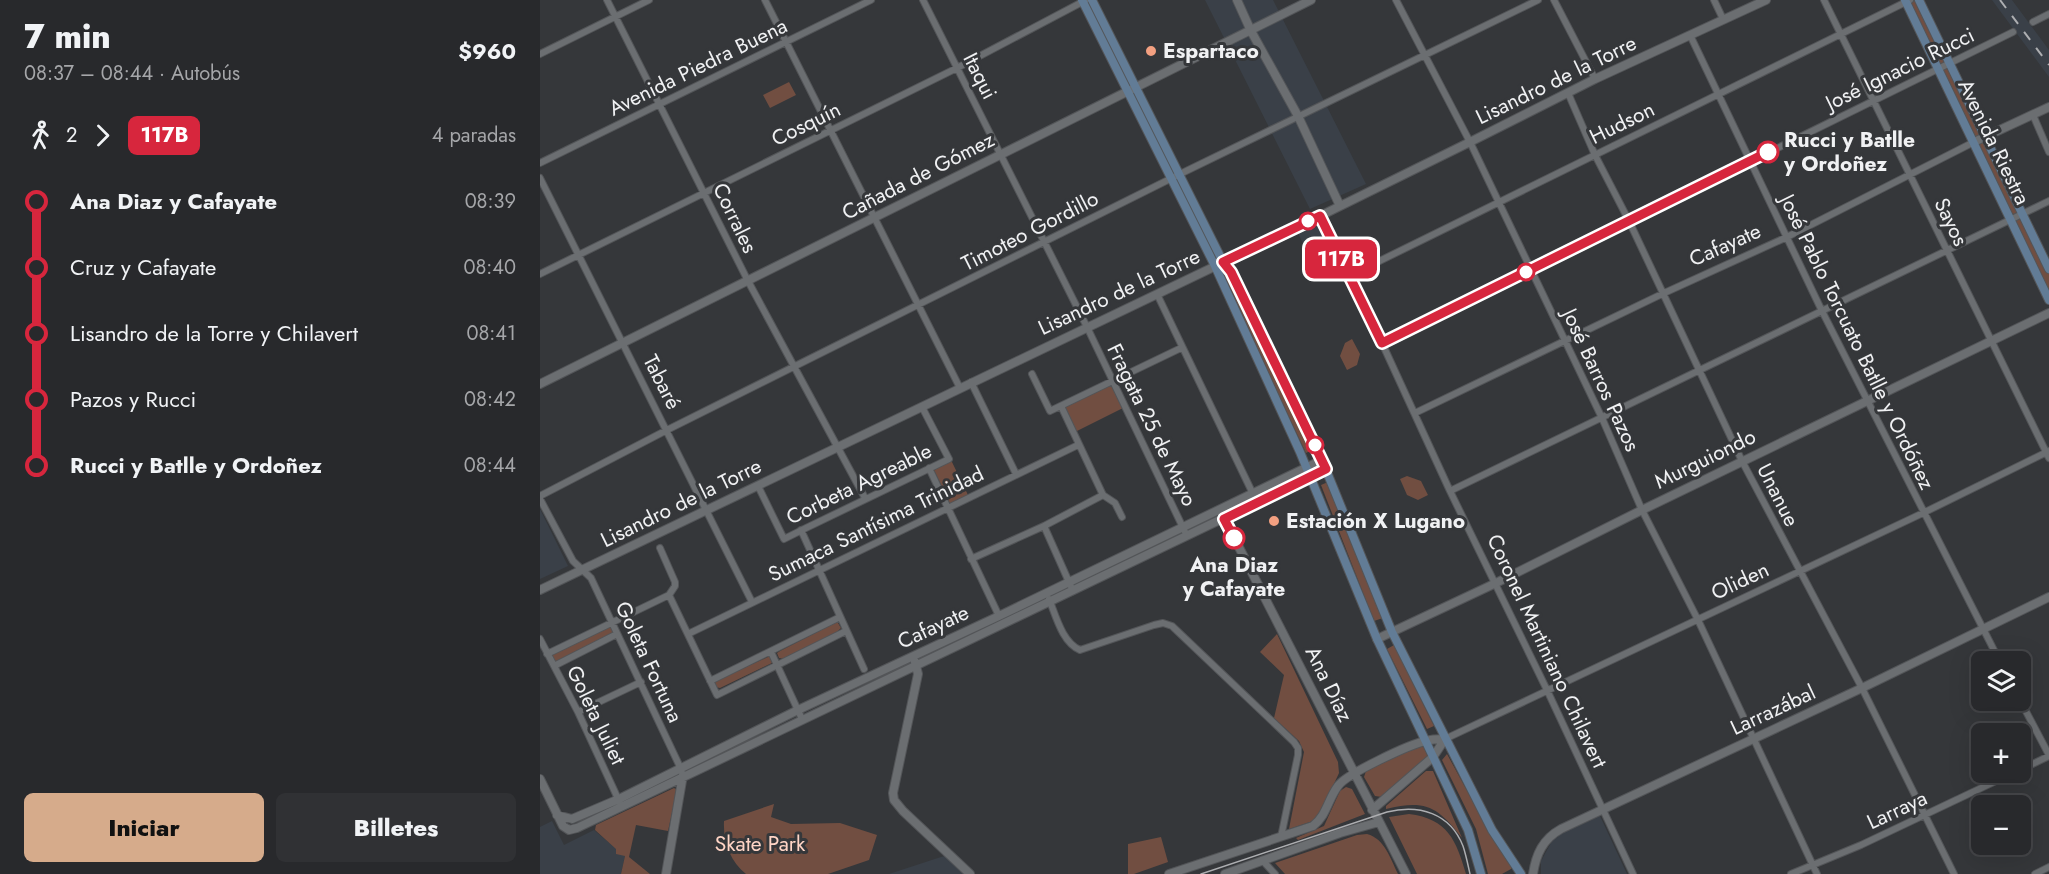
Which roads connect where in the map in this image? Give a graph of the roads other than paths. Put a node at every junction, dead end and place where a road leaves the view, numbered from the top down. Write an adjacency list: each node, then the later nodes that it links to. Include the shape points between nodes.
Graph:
1 (607, 0): 19 (street, Corrales)
2 (649, 0): 19 (street)
3 (765, 0): 26 (street)
4 (871, 0): 26 (street, Avenida Piedra Buena)
5 (922, 0): 30 (street, Itaqui)
6 (1092, 0): 33 (main road)
7 (1237, 0): 22 (street)
8 (1311, 0): 22 (street, Cañada de Gómez)
9 (1396, 0): 28 (street, José Barros Pazos)
10 (1538, 0): 28 (street, Timoteo Gordillo)
11 (1554, 0): 32 (street)
12 (1714, 0): 20 (street)
13 (1766, 0): 20 (street, Lisandro de la Torre)
14 (1824, 0): 24 (street, Sayos)
15 (1919, 0): 29 (main road, Avenida Riestra)
16 (1083, 1): 30 (street, Cosquín); 34 (main road)
17 (1907, 1): 24 (street, Hudson); 31 (main road, Avenida Riestra)
18 (2049, 14): 21 (street)
19 (615, 17): 27 (street); 38 (street, Corrales)
20 (1723, 20): 25 (street, Lisandro de la Torre)
21 (2033, 22)
22 (1251, 31): 33 (street, Cañada de Gómez); 40 (street)
23 (2013, 32): 29 (street, José Ignacio Rucci)
24 (1841, 34): 36 (street, Hudson); 37 (street, Sayos)
25 (1690, 35): 32 (street, Lisandro de la Torre); 36 (street, José Pablo Torcuato Batlle y Ordóñez)
26 (786, 42): 38 (street, Avenida Piedra Buena); 42 (street)
27 (540, 54)
28 (1423, 54): 40 (street, Timoteo Gordillo); 44 (street, José Barros Pazos)
29 (1949, 62): 31 (street, José Ignacio Rucci); 43 (main road, Avenida Riestra)
30 (957, 68): 42 (street, Cosquín); 47 (street, Itaqui)
31 (1938, 68): 37 (street, José Ignacio Rucci); 45 (main road, Avenida Riestra)
32 (1595, 79): 35 (street, Lisandro de la Torre)
33 (1136, 87): 34 (street, Cañada de Gómez); 51 (main road)
34 (1127, 91): 47 (street, Cañada de Gómez); 54 (main road)
35 (1568, 93): 44 (street, Lisandro de la Torre); 48 (street, Unanue)
36 (1717, 94): 48 (street, Hudson); 49 (street, José Pablo Torcuato Batlle y Ordóñez)
37 (1873, 100): 49 (street, José Ignacio Rucci); 52 (street, Sayos)
38 (661, 104): 50 (street, Avenida Piedra Buena); 55 (street, Corrales)
39 (2049, 107): 41 (street, Cafayate)
40 (1298, 116): 51 (street, Timoteo Gordillo); 58 (street)
41 (2033, 116): 43 (street, Cafayate); 46 (street)
42 (830, 130): 55 (street, Cosquín); 61 (street)
43 (1985, 137): 45 (street, Cafayate); 59 (main road, Avenida Riestra)
44 (1470, 142): 56 (street, José Barros Pazos); 58 (street, Lisandro de la Torre)
45 (1974, 142): 52 (street, Cafayate); 63 (main road, Avenida Riestra)
46 (2049, 152)
47 (1001, 154): 61 (street, Cañada de Gómez); 65 (street, Itaqui)
48 (1595, 155): 56 (street, Hudson); 62 (street, Unanue)
49 (1749, 162): 62 (street, José Ignacio Rucci); 64 (street, José Pablo Torcuato Batlle y Ordóñez)
50 (540, 163)
51 (1180, 174): 54 (street, Timoteo Gordillo); 68 (main road)
52 (1910, 174): 64 (street, Cafayate); 66 (street, Sayos)
53 (540, 178): 67 (street, Tabaré)
54 (1171, 178): 65 (street, Timoteo Gordillo); 68 (main road)
55 (704, 192): 67 (street, Cosquín); 73 (street, Corrales)
56 (1498, 201): 69 (street, José Barros Pazos); 72 (street, Hudson)
57 (2049, 201): 59 (street)
58 (1340, 206): 60 (street, Lisandro de la Torre)
59 (2022, 215): 63 (street); 70 (main road, Avenida Riestra)
60 (1320, 216): 68 (street, Lisandro de la Torre); 72 (street, Coronel Martiniano Chilavert)
61 (874, 219): 73 (street, Cañada de Gómez); 77 (street)
62 (1629, 221): 69 (street, José Ignacio Rucci); 75 (street, Unanue)
63 (2011, 221): 66 (street); 76 (main road, Avenida Riestra)
64 (1787, 237): 75 (street, Cafayate); 78 (street, José Pablo Torcuato Batlle y Ordóñez)
65 (1045, 242): 77 (street, Timoteo Gordillo); 80 (street, Itaqui)
66 (1947, 251): 78 (street); 81 (street, Sayos)
67 (579, 254): 71 (street, Cosquín); 83 (street, Tabaré)
68 (1219, 264): 74 (street, Lisandro de la Torre); 102 (main road, via 1231,272); 106 (main road)
69 (1531, 269): 82 (street, José Barros Pazos); 84 (street, José Ignacio Rucci)
70 (2049, 269)
71 (540, 274)
72 (1349, 276): 84 (street, Coronel Martiniano Chilavert)
73 (748, 281): 83 (street, Cañada de Gómez); 86 (street, Corrales)
74 (1157, 294): 80 (street, Lisandro de la Torre); 85 (street)
75 (1662, 294): 82 (street, Cafayate); 87 (street, Unanue)
76 (2049, 300)
77 (919, 306): 86 (street, Timoteo Gordillo); 92 (street)
78 (1822, 311): 87 (street); 93 (street, José Pablo Torcuato Batlle y Ordóñez)
79 (2049, 313): 81 (street, Murguiondo)
80 (1088, 327): 89 (street, Fragata 25 de Mayo); 90 (street, Lisandro de la Torre)
81 (1991, 340): 93 (street, Murguiondo); 101 (street, Sayos)
82 (1565, 341): 96 (street, Cafayate); 97 (street, José Barros Pazos)
83 (623, 343): 91 (street, Cañada de Gómez); 98 (street, Tabaré)
84 (1382, 343): 96 (street, Coronel Martiniano Chilavert)
85 (1181, 348): 89 (street); 110 (street)
86 (793, 367): 98 (street, Timoteo Gordillo); 100 (street, Corrales)
87 (1699, 371): 97 (street); 103 (street, Unanue)
88 (1032, 374): 95 (street, via 1050,411)
89 (1112, 380): 95 (street); 123 (street, Fragata 25 de Mayo)
90 (971, 382): 92 (street, Lisandro de la Torre); 107 (street)
91 (540, 384)
92 (960, 388): 94 (street, Lisandro de la Torre)
93 (1868, 402): 103 (street, Murguiondo); 119 (street, José Pablo Torcuato Batlle y Ordóñez)
94 (922, 406): 100 (street, Lisandro de la Torre); 104 (street, Corbeta Agreable, via 948,459)
95 (1061, 406): 99 (street)
96 (1415, 412): 109 (street, Coronel Martiniano Chilavert)
97 (1602, 418): 109 (street); 118 (street, José Barros Pazos)
98 (667, 430): 112 (street, Timoteo Gordillo); 116 (street, Tabaré)
99 (1078, 445): 107 (street, Sumaca Santísima Trinidad); 111 (street)
100 (838, 448): 108 (street, Lisandro de la Torre); 113 (street, Corrales)
101 (2048, 454): 119 (street, Oliden)
102 (1322, 460): 105 (main road); 106 (street, Cafayate)
103 (1742, 461): 118 (street, Murguiondo); 130 (street, Unanue)
104 (929, 468): 113 (street, Corbeta Agreable); 115 (street)
105 (1326, 469): 106 (street, Cafayate); 146 (main road)
106 (1309, 472): 110 (street, Cafayate); 114 (street, Cafayate); 150 (main road)
107 (1016, 474): 115 (street, Sumaca Santísima Trinidad)
108 (758, 486): 116 (street, Lisandro de la Torre); 124 (street, Corbeta Agreable, via 784,538)
109 (1450, 491): 132 (street, Coronel Martiniano Chilavert)
110 (1253, 494): 114 (street); 117 (street, Cafayate)
111 (1103, 495): 120 (street, via 1115,503); 122 (street)
112 (540, 498): 128 (street, Goleta Fortuna, via 573,561)
113 (865, 498): 124 (street, Corbeta Agreable)
114 (1257, 502): 121 (street, Cafayate)
115 (948, 508): 127 (street); 129 (street, Sumaca Santísima Trinidad)
116 (707, 509): 128 (street, Lisandro de la Torre); 138 (street, Tabaré)
117 (1220, 510): 121 (street, Ana Díaz); 123 (street, Cafayate)
118 (1642, 510): 132 (street, Murguiondo); 142 (street, José Barros Pazos)
119 (1923, 513): 130 (street, Oliden); 144 (street, José Pablo Torcuato Batlle y Ordóñez)
120 (1122, 517)
121 (1224, 519): 125 (street, Cafayate); 174 (street, Ana Díaz)
122 (1044, 526): 127 (street); 131 (street)
123 (1183, 528): 125 (street, Fragata 25 de Mayo); 131 (street, Cafayate)
124 (801, 531): 129 (street)
125 (1187, 536): 134 (street, Cafayate)
126 (660, 548): 136 (street, via 675,582)
127 (972, 559): 140 (street)
128 (584, 569): 133 (street, Lisandro de la Torre); 143 (street, Goleta Fortuna)
129 (818, 570): 138 (street, Sumaca Santísima Trinidad); 141 (street)
130 (1800, 572): 142 (street, Oliden); 161 (street, Unanue)
131 (1069, 582): 134 (street); 135 (street, Cafayate)
132 (1496, 583): 146 (street, Murguiondo); 162 (street, Coronel Martiniano Chilavert)
133 (540, 590)
134 (1073, 591): 139 (street, Cafayate)
135 (1046, 593): 139 (street); 140 (street, Cafayate)
136 (669, 595): 143 (street); 148 (street)
137 (2048, 599): 144 (street, Larrazábal)
138 (752, 602): 148 (street, Sumaca Santísima Trinidad)
139 (1050, 602): 156 (street, Cafayate); 183 (street, via 1067,641 1080,650 1154,625 1172,626 1294,742 1298,755)
140 (999, 616): 154 (street, Cafayate)
141 (840, 617): 145 (street); 152 (street)
142 (1698, 620): 162 (street, Oliden); 168 (street, José Barros Pazos)
143 (611, 621): 147 (street, Goleta Fortuna); 153 (street)
144 (1983, 629): 151 (street, José Pablo Torcuato Batlle y Ordóñez); 161 (street, Larrazábal)
145 (846, 631): 155 (street); 158 (street)
146 (1392, 632): 150 (street, Murguiondo); 167 (main road)
147 (617, 634): 157 (street); 160 (street, Goleta Fortuna)
148 (688, 634): 159 (street)
149 (540, 639): 153 (street, Goleta Juliet)
150 (1377, 639): 169 (main road)
151 (1994, 651)
152 (771, 652): 155 (street); 159 (street)
153 (547, 654): 157 (street, Goleta Juliet)
154 (912, 656): 156 (street); 163 (street, Cafayate)
155 (777, 665): 159 (street, via 717,695); 163 (street)
156 (916, 665): 166 (street, Cafayate); 189 (street, via 918,674 894,800)
157 (554, 666): 165 (street, Goleta Juliet)
158 (864, 669)
159 (710, 681)
160 (640, 682): 165 (street); 173 (street, Goleta Fortuna)
161 (1862, 688): 168 (street, Larrazábal); 181 (street, Unanue)
162 (1547, 690): 167 (street, Oliden); 178 (street, Coronel Martiniano Chilavert)
163 (798, 710): 166 (street); 173 (street, Cafayate)
164 (2026, 711): 170 (street)
165 (578, 712): 177 (street, Goleta Juliet)
166 (802, 719): 173 (street, Cafayate)
167 (1445, 739): 169 (street); 171 (street); 195 (main road, via 1492,830)
168 (1752, 739): 178 (street, Larrazábal); 186 (street, José Barros Pazos)
169 (1425, 741): 171 (main road); 174 (street)
170 (2049, 756): 172 (street)
171 (1433, 757): 179 (street); 194 (main road, via 1468,830)
172 (2031, 765)
173 (682, 774): 177 (street, Cafayate); 188 (street)
174 (1353, 774): 179 (street, Ana Díaz); 183 (street, via 1337,786 1317,823)
175 (540, 780): 180 (street)
176 (1992, 783): 181 (street, Larraya)
177 (620, 802): 180 (street, Cafayate, via 572,819); 180 (street, Cafayate, via 577,828 566,829)
178 (1603, 809): 196 (street, Larrazábal, via 1550,836 1539,853); 197 (street, Coronel Martiniano Chilavert)
179 (1372, 810): 182 (street, Ana Díaz)
180 (557, 815)
181 (1924, 815): 186 (street, Larraya); 200 (street, Unanue)
182 (1379, 822): 184 (street); 193 (street, Ana Díaz)
183 (1285, 836): 184 (street, via 1294,843); 190 (street)
184 (1292, 850): 185 (street)
185 (1262, 860): 191 (street); 192 (street)
186 (1812, 864): 198 (street, Larraya); 199 (street, José Barros Pazos)
187 (2049, 867): 201 (street)
188 (666, 874)
189 (970, 874)
190 (1169, 874)
191 (1225, 874)
192 (1275, 874)
193 (1406, 874)
194 (1481, 874)
195 (1521, 874)
196 (1533, 874)
197 (1634, 874)
198 (1791, 874)
199 (1817, 874)
200 (1954, 874)
201 (2035, 874)

